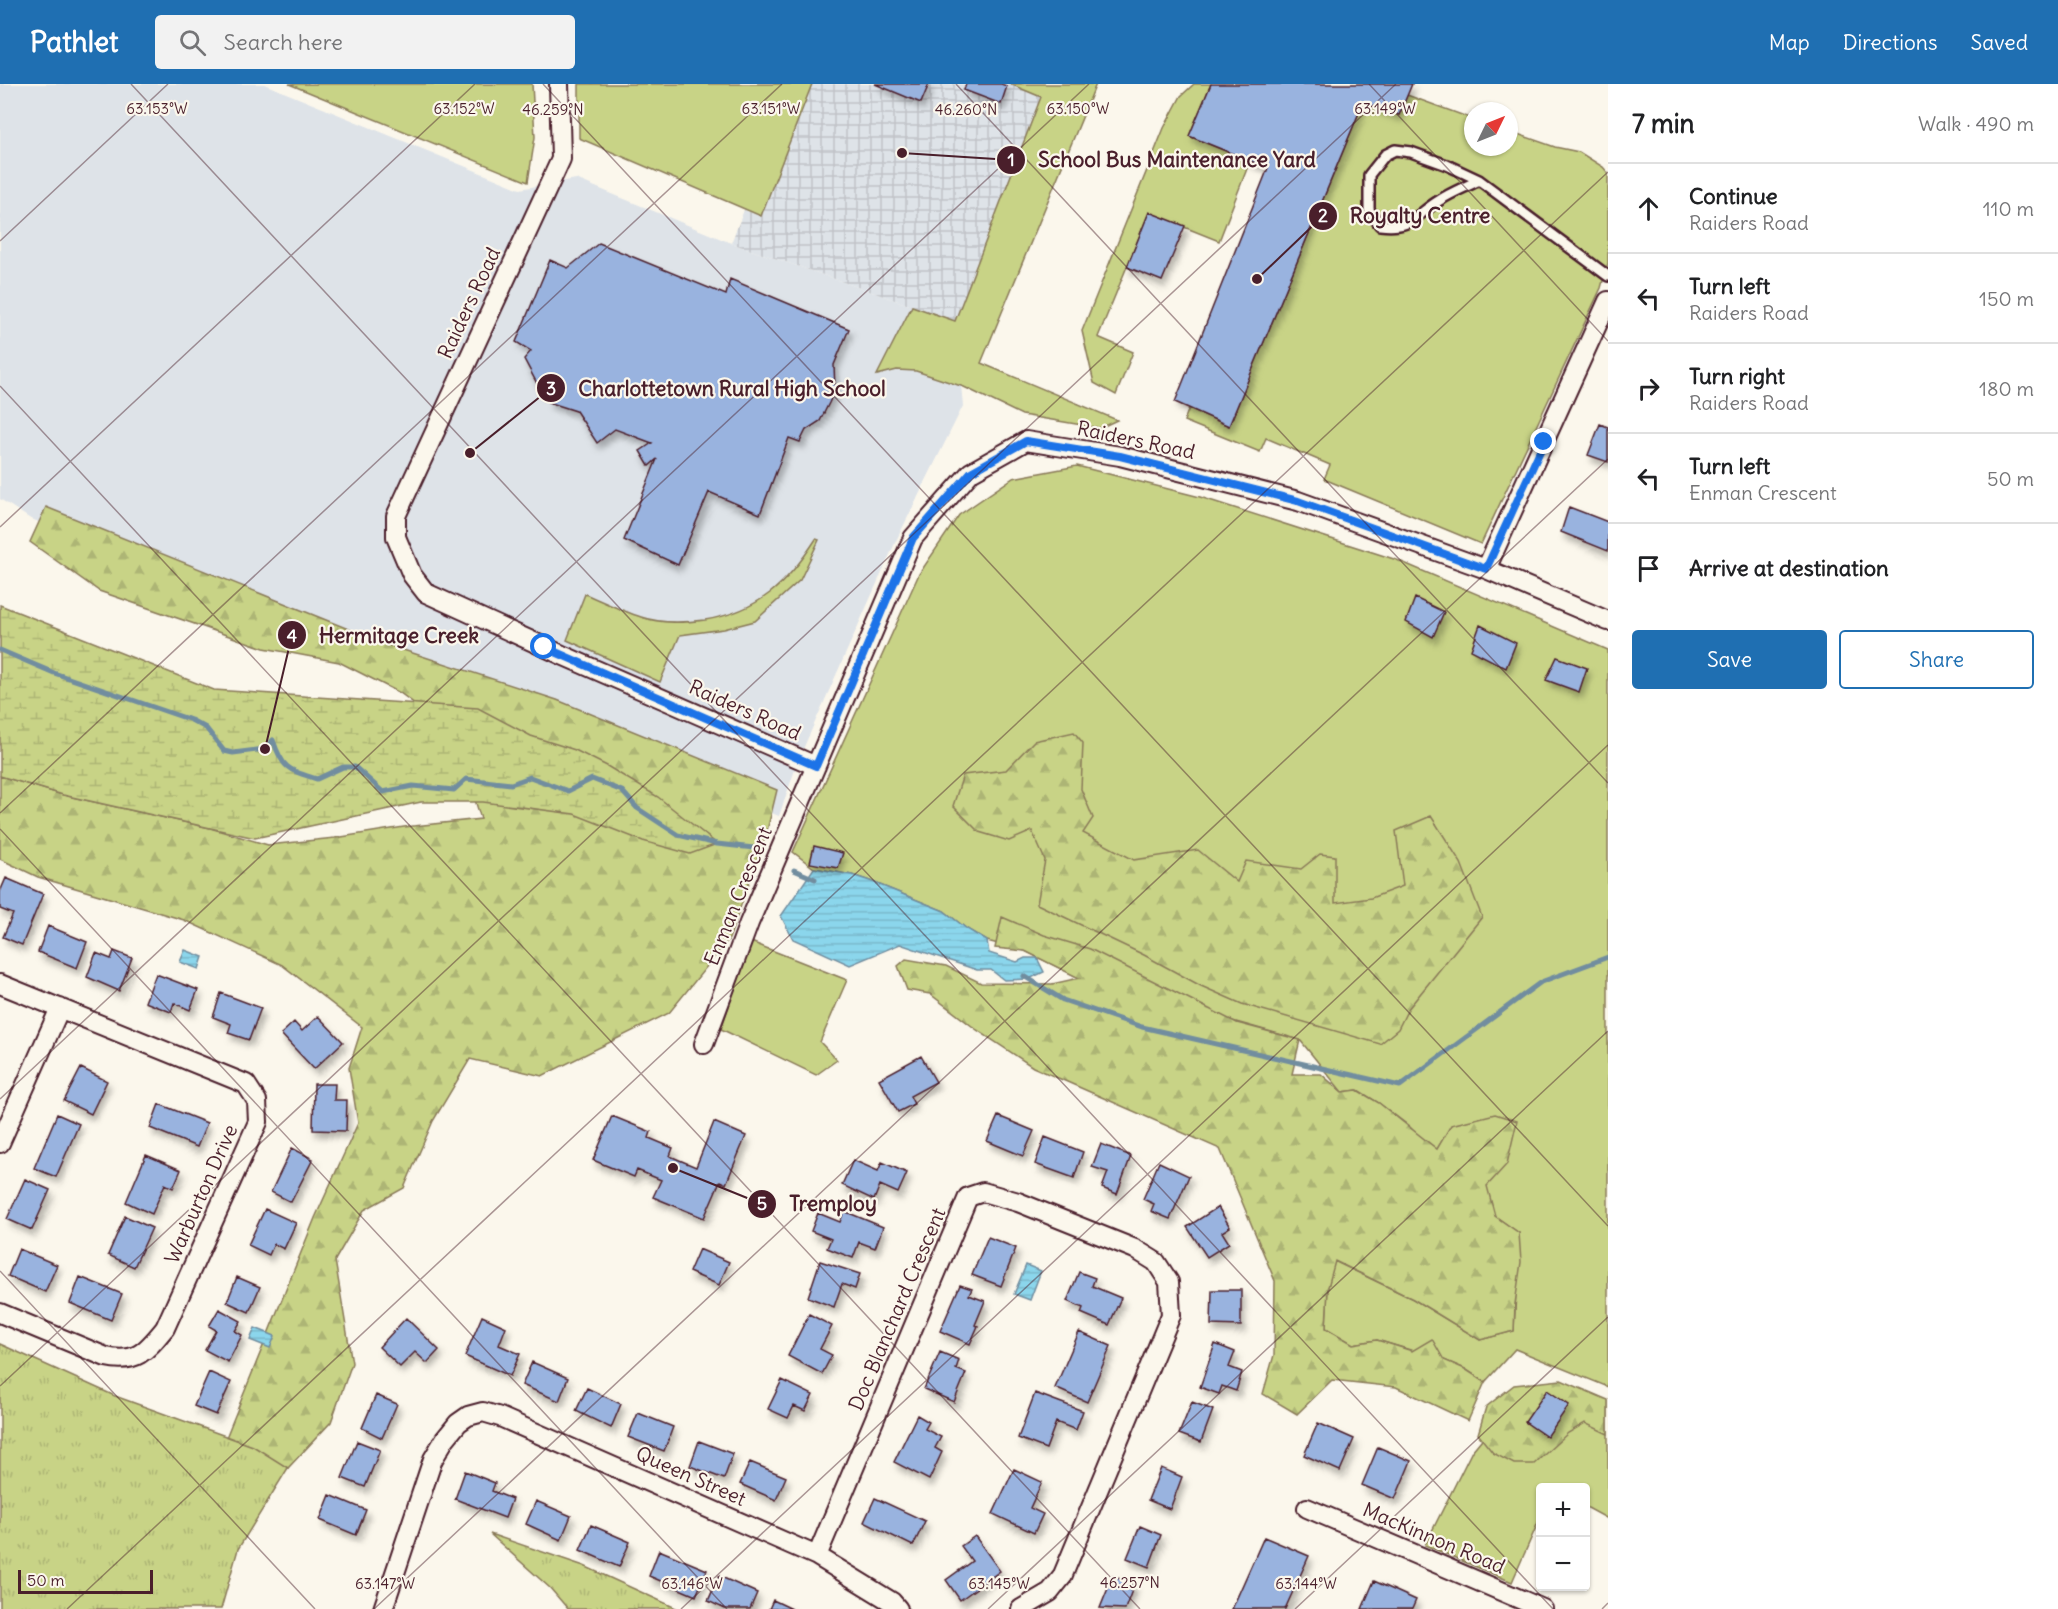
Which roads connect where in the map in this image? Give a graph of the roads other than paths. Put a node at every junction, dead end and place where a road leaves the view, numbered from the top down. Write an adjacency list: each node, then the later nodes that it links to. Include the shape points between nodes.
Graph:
1 (560, 84): 7 (street, Raiders Road, via 561,159 396,516 396,537 412,575 426,593)
2 (1479, 180): 2 (lane, via 1411,152 1395,150 1385,155 1369,175 1369,210 1380,225 1397,227); 3 (lane)
3 (1608, 276)
4 (1608, 301): 5 (street)
5 (1486, 569): 6 (street); 7 (street, Raiders Road, via 1298,501 1120,456 1026,441 971,472 913,538)
6 (1608, 621)
7 (816, 766): 10 (street, Enman Crescent, via 749,923)
8 (0, 984): 9 (street, Warburton Drive)
9 (60, 1008): 11 (street); 12 (street, Warburton Drive, via 246,1084 257,1101 258,1122 165,1328 145,1351 120,1360 106,1357)
10 (704, 1044)
11 (0, 1143)
12 (0, 1313)
13 (1306, 1508): 18 (street, MacKinnon Road)
14 (817, 1556): 15 (street, Queen Street, via 483,1412 458,1423 433,1459); 16 (street, Queen Street); 17 (street, Doc Blanchard Crescent, via 968,1197 983,1192 1135,1249 1156,1262 1169,1282 1171,1315 1062,1577 1050,1592)
15 (383, 1609)
16 (898, 1609)
17 (1021, 1609)
18 (1544, 1609)

